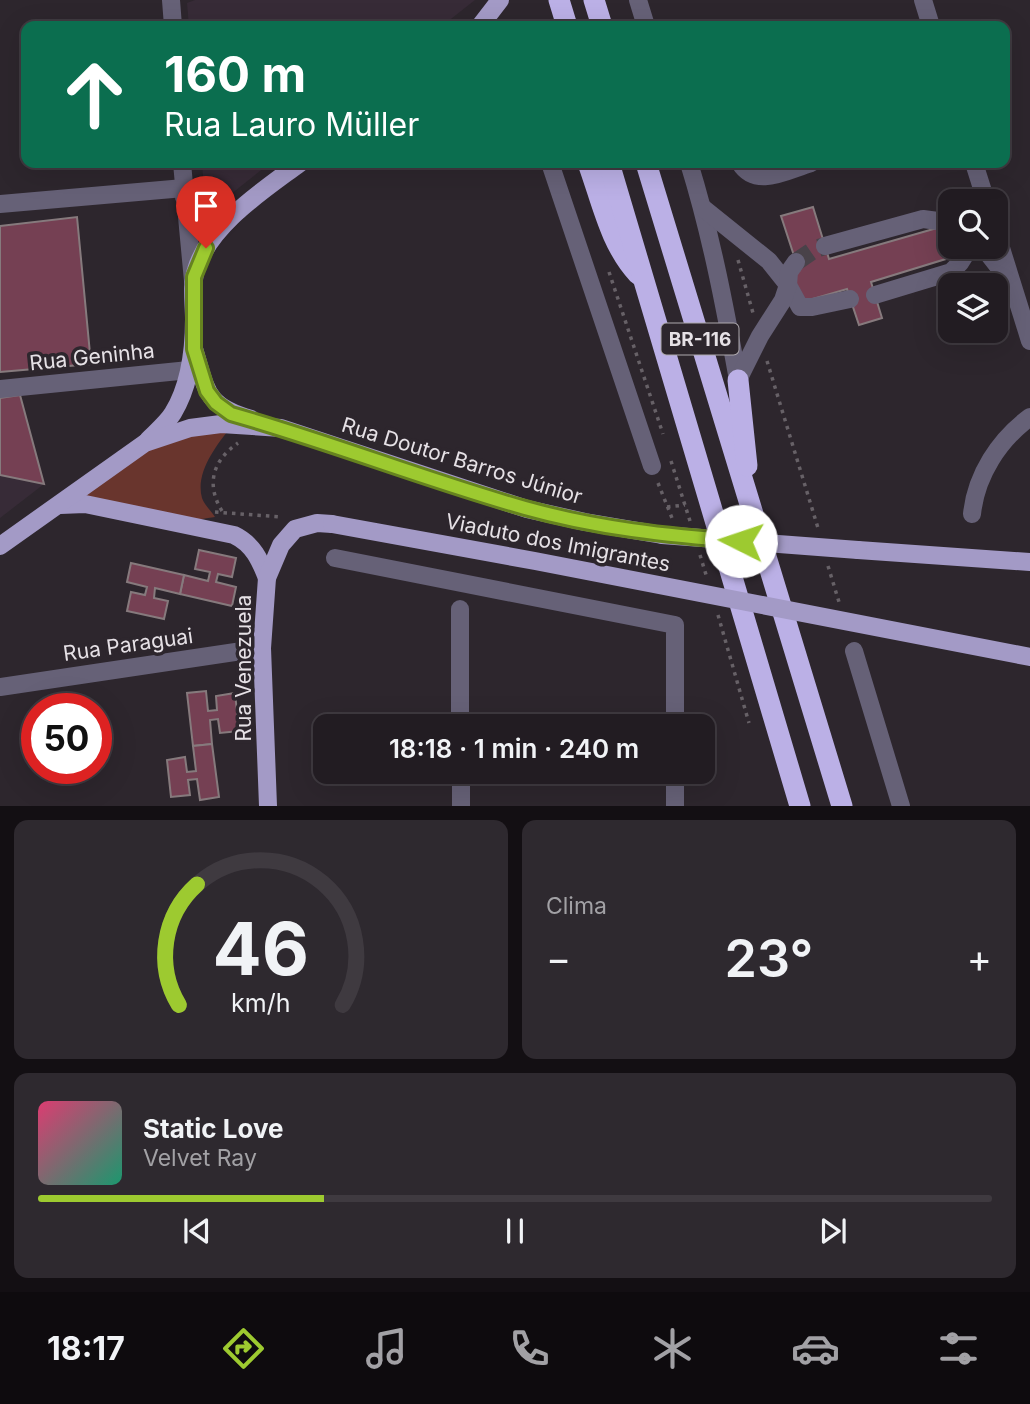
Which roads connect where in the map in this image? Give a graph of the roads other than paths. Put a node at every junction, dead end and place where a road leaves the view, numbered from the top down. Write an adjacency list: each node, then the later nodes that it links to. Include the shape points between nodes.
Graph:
1 (171, 0): 8 (street)
2 (500, 0): 9 (main road)
3 (550, 0): 10 (highway)
4 (559, 0): 11 (highway)
5 (594, 0): 12 (highway)
6 (638, 0): 13 (street)
7 (923, 0): 14 (street)
8 (173, 21)
9 (484, 21)
10 (552, 21)
11 (565, 21)
12 (601, 21)
13 (644, 21)
14 (929, 21)
15 (182, 168): 28 (street)
16 (294, 168): 31 (main road)
17 (552, 168): 52 (street)
18 (590, 168): 38 (highway, via 617,245)
19 (611, 168): 38 (highway, BR-116)
20 (648, 168): 55 (highway, BR-116)
21 (690, 168): 30 (street)
22 (745, 168): 23 (street, via 764,178)
23 (795, 168)
24 (976, 168): 26 (street)
25 (976, 168): 27 (street)
26 (978, 189)
27 (982, 189)
28 (184, 192): 29 (street); 31 (street, via 196,207 212,214); 39 (street)
29 (0, 204)
30 (702, 208): 40 (street, via 769,261); 47 (street)
31 (239, 210): 39 (main road, via 206,248)
32 (938, 221): 33 (street, via 923,219)
33 (825, 246)
34 (962, 259): 42 (street, via 951,272)
35 (992, 259): 41 (street)
36 (1004, 259): 41 (street)
37 (796, 262): 40 (street)
38 (645, 281): 68 (highway, BR-116)
39 (193, 285): 45 (main road)
40 (788, 285): 43 (street, via 800,307); 47 (street)
41 (1013, 286): 44 (street)
42 (875, 295)
43 (850, 299)
44 (1030, 341)
45 (194, 349): 46 (main road); 50 (main road, via 207,391 220,407)
46 (189, 370): 48 (street, Rua Geninha); 51 (main road, via 172,415)
47 (738, 380): 55 (highway)
48 (0, 389)
49 (1030, 416): 54 (street, via 1007,437 989,463 976,489)
50 (281, 428): 51 (main road, Rua Doutor Barros Júnior, via 215,424); 59 (main road, Rua Doutor Barros Júnior, bridge, via 527,509 662,536)
51 (145, 443): 53 (main road, Rua Doutor Barros Júnior)
52 (652, 466)
53 (59, 505): 57 (main road, Rua Doutor Barros Júnior); 60 (main road, via 85,504 234,535 254,551)
54 (972, 514)
55 (753, 517): 76 (highway, BR-116)
56 (329, 523): 60 (main road, Rua Venezuela, via 299,526 290,533); 64 (main road, Viaduto dos Imigrantes, bridge)
57 (0, 546)
58 (335, 558): 67 (street, via 675,625)
59 (1030, 562)
60 (267, 578): 62 (main road, Rua Venezuela)
61 (460, 609): 66 (street)
62 (262, 648): 65 (street, Rua Paraguai); 71 (main road, Rua Venezuela)
63 (854, 651): 77 (street)
64 (1030, 657)
65 (0, 687)
66 (460, 714)
67 (675, 714)
68 (791, 777): 74 (highway, BR-116); 75 (highway, BR-116)
69 (461, 784): 72 (street)
70 (675, 784): 73 (street)
71 (268, 806)
72 (461, 806)
73 (675, 806)
74 (793, 806)
75 (800, 806)
76 (842, 806)
77 (901, 806)

